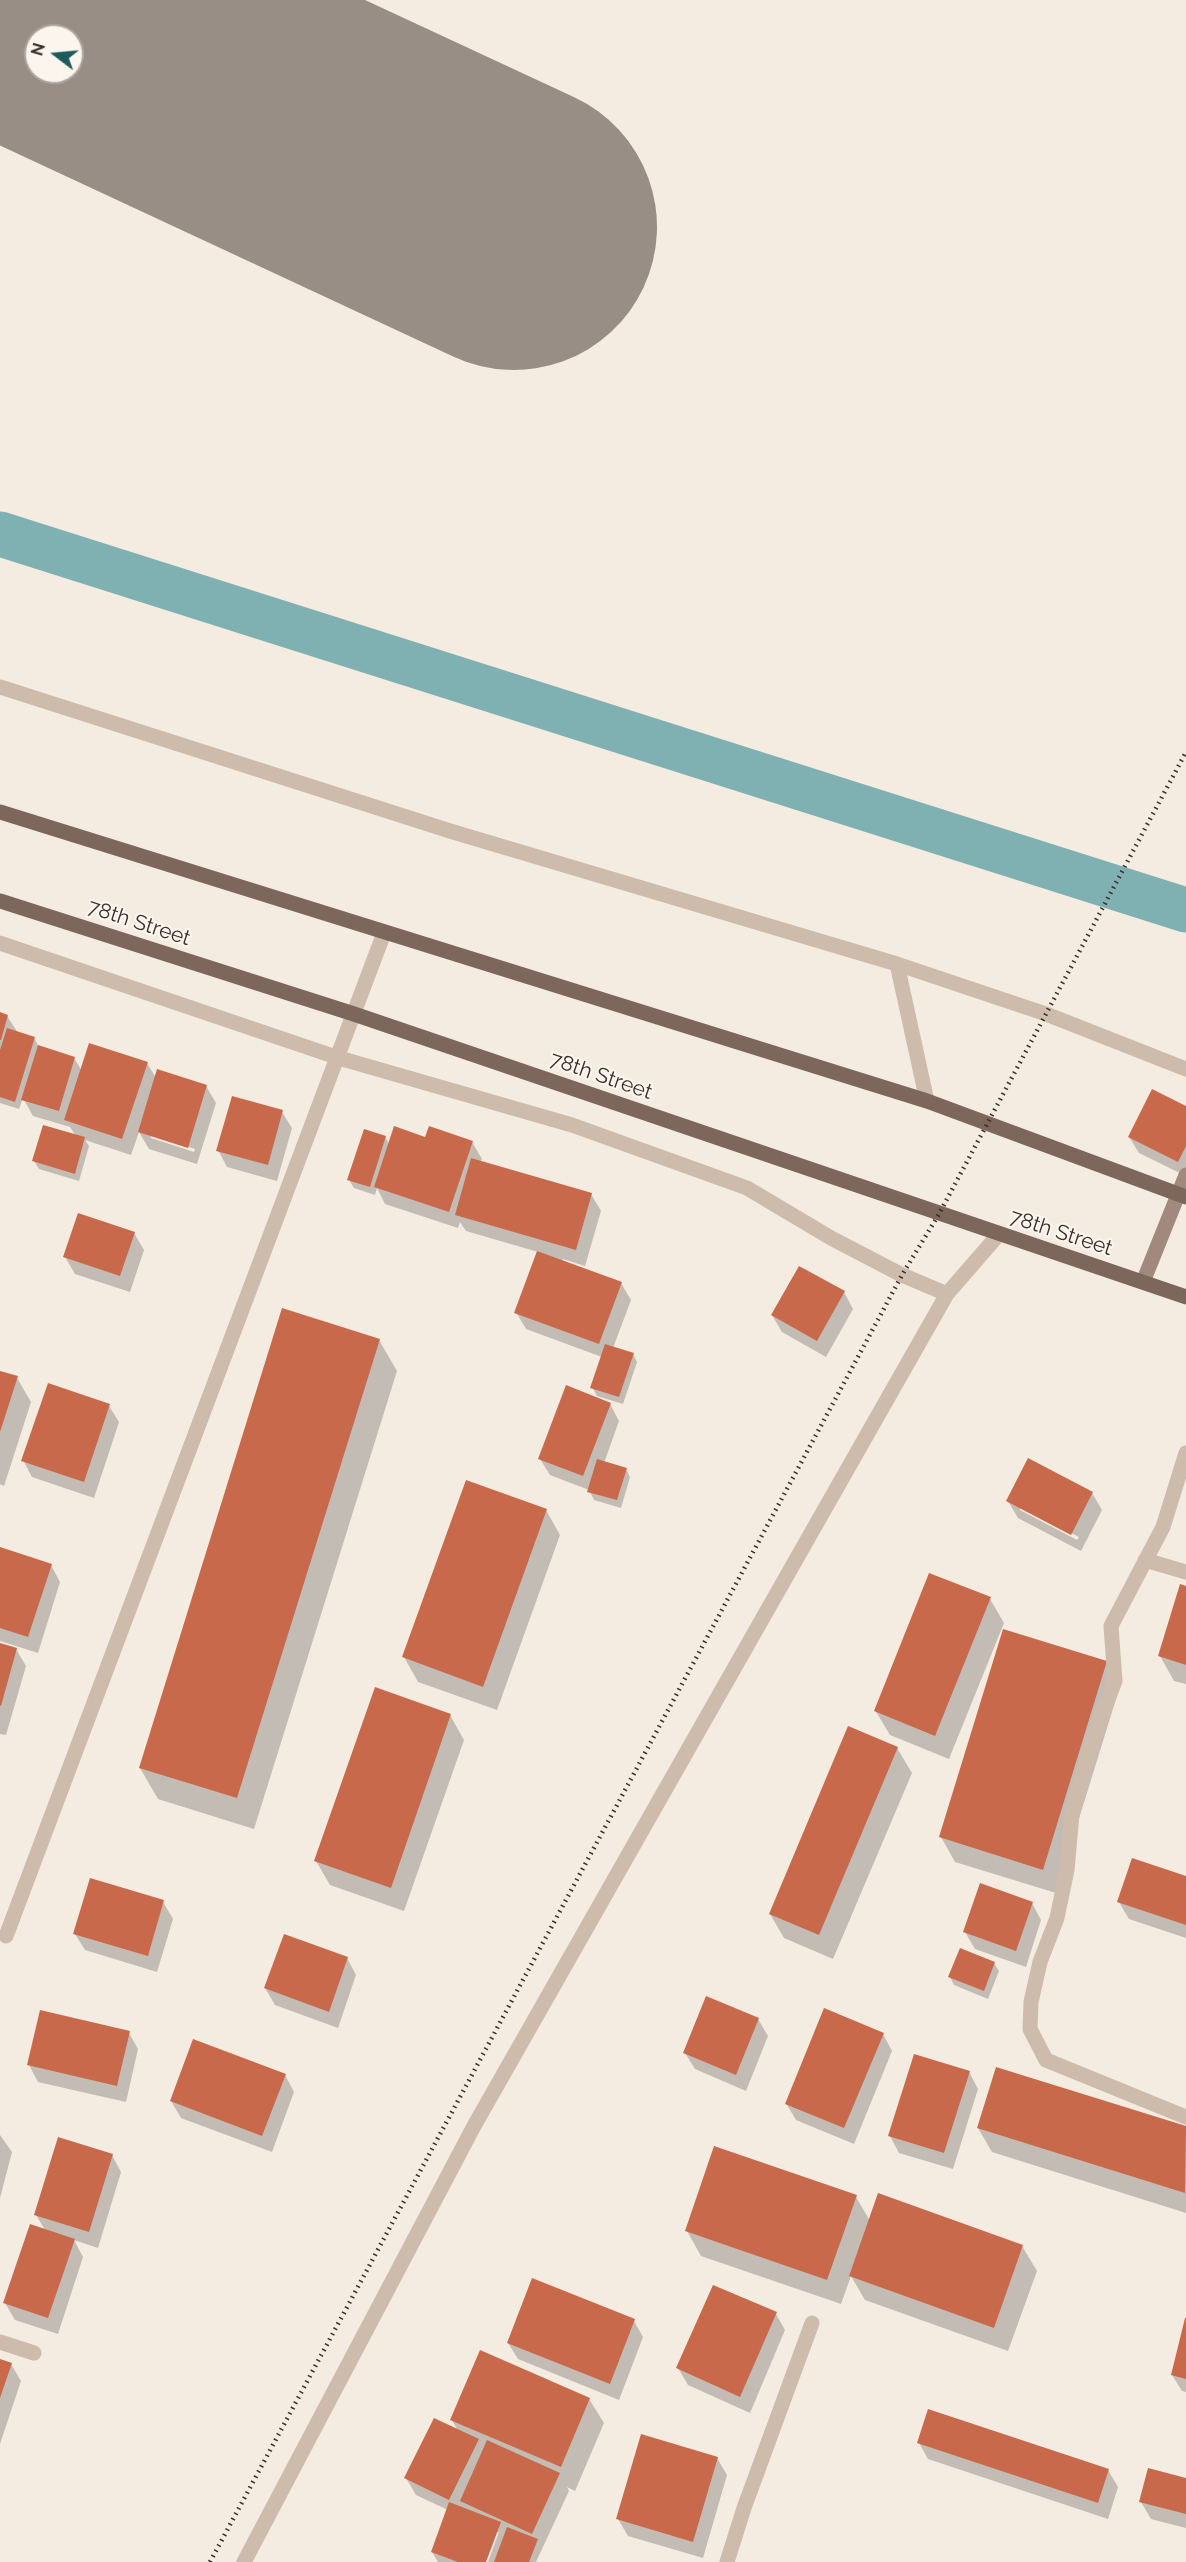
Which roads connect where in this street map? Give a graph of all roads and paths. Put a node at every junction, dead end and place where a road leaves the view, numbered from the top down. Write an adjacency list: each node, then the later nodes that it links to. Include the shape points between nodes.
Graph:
1 (0, 687): 6 (street, via 450,831)
2 (0, 812): 4 (main road)
3 (0, 901): 7 (main road, 78th Street)
4 (384, 933): 7 (street); 10 (main road)
5 (0, 943): 8 (street)
6 (897, 964): 9 (street, via 1046,1014); 10 (street)
7 (354, 1014): 8 (street); 13 (main road, 78th Street)
8 (339, 1058): 15 (street, via 572,1125 747,1188 841,1243); 20 (street)
9 (1186, 1069)
10 (927, 1101): 12 (main road)
11 (1186, 1175): 12 (main road)
12 (1182, 1196): 14 (main road)
13 (999, 1234): 14 (main road, 78th Street); 15 (street)
14 (1143, 1282): 16 (main road, 78th Street)
15 (947, 1294): 25 (street, via 474,2126)
16 (1186, 1296)
17 (1186, 1453): 18 (street, via 1163,1527)
18 (1145, 1560): 19 (street); 21 (street, via 1111,1626 1115,1681 1094,1736 1072,1814 1067,1870 1057,1918 1040,1962 1030,2029 1046,2060)
19 (1186, 1572)
20 (6, 1936)
21 (1186, 2117)
22 (812, 2323): 26 (street)
23 (0, 2343): 24 (street)
24 (34, 2353)
25 (244, 2562)
26 (727, 2562)

